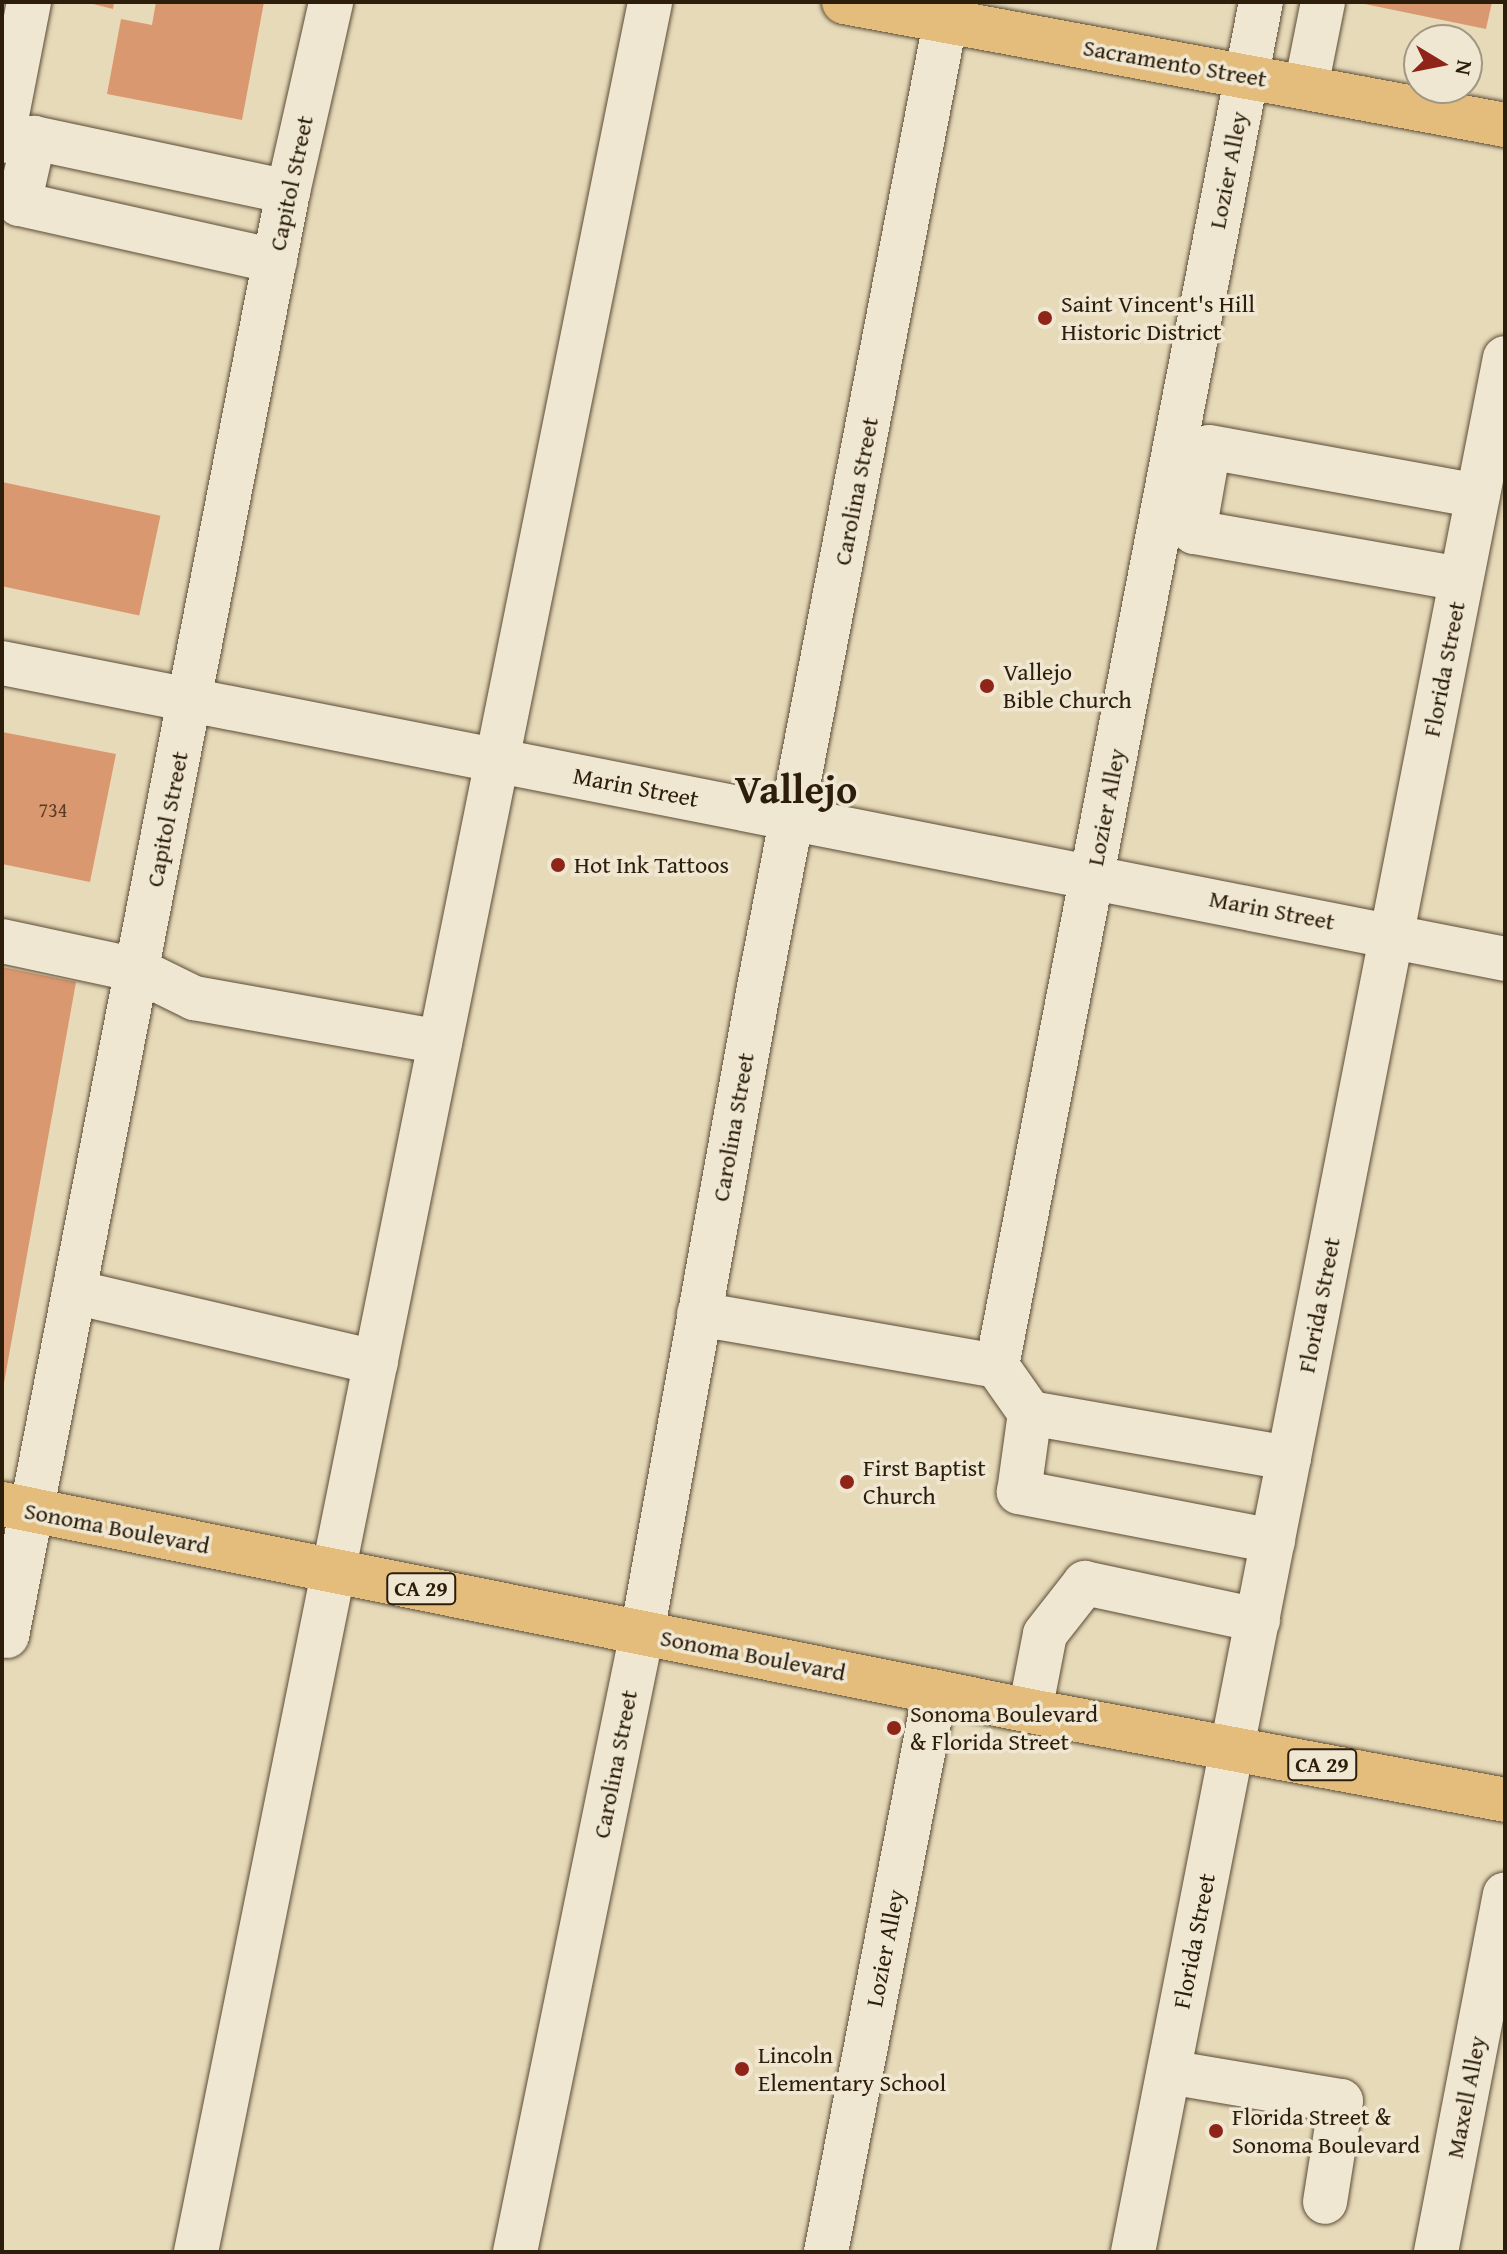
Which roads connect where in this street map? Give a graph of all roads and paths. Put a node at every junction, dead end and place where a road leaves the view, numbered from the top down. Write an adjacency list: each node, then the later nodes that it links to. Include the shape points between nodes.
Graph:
1 (29, 2): 11 (street)
2 (331, 2): 12 (street, Capitol Street)
3 (650, 2): 19 (street)
4 (844, 2): 7 (main road, Sacramento Street)
5 (1261, 2): 8 (street, Lozier Alley)
6 (1323, 2): 9 (street)
7 (947, 13): 8 (main road, Sacramento Street); 20 (street, Carolina Street)
8 (1247, 74): 9 (main road, Sacramento Street); 21 (street, Lozier Alley)
9 (1306, 87): 10 (main road, Sacramento Street)
10 (1505, 125)
11 (2, 141)
12 (288, 192): 13 (street, Capitol Street); 13 (street, via 34,138 19,204)
13 (275, 261): 18 (street, Capitol Street)
14 (1505, 358): 15 (street, Florida Street)
15 (1478, 496): 16 (street, Florida Street); 16 (street, via 1209,447 1194,532)
16 (1461, 579): 22 (street, Florida Street)
17 (2, 663): 18 (street, Marin Street)
18 (189, 700): 19 (street, Marin Street); 25 (street, Capitol Street)
19 (497, 760): 20 (street, Marin Street); 26 (street)
20 (795, 818): 21 (street, Marin Street); 28 (street, Carolina Street)
21 (1093, 875): 22 (street, Marin Street); 30 (street, Lozier Alley)
22 (1392, 934): 24 (street, Marin Street); 32 (street, Florida Street)
23 (2, 941): 25 (street)
24 (1505, 959)
25 (137, 970): 26 (street, via 194,998); 27 (street, Capitol Street)
26 (440, 1042): 29 (street)
27 (74, 1292): 29 (street); 33 (street, Capitol Street)
28 (699, 1314): 30 (street); 37 (street, Carolina Street)
29 (376, 1362): 35 (street)
30 (997, 1366): 31 (street)
31 (1030, 1413): 32 (street); 34 (street, via 1019,1492)
32 (1289, 1458): 34 (street, Florida Street)
33 (17, 1509): 35 (main road, Sonoma Boulevard / CA 29); 38 (street, Capitol Street)
34 (1273, 1541): 36 (street, Florida Street)
35 (333, 1571): 37 (main road, Sonoma Boulevard / CA 29); 46 (street)
36 (1258, 1620): 40 (street, via 1085,1583 1045,1634); 41 (street, Florida Street)
37 (642, 1633): 39 (main road, Sonoma Boulevard / CA 29); 47 (street, Carolina Street)
38 (7, 1636)
39 (935, 1691): 40 (main road, Sonoma Boulevard / CA 29); 48 (street, Lozier Alley)
40 (1030, 1711): 41 (main road, Sonoma Boulevard / CA 29)
41 (1233, 1748): 42 (main road, Sonoma Boulevard / CA 29); 44 (street, Florida Street)
42 (1505, 1800)
43 (1505, 1895): 50 (street, Maxell Alley)
44 (1169, 2072): 45 (street, via 1341,2101); 49 (street, Florida Street)
45 (1325, 2202)
46 (196, 2252)
47 (515, 2252)
48 (826, 2252)
49 (1133, 2252)
50 (1436, 2252)

